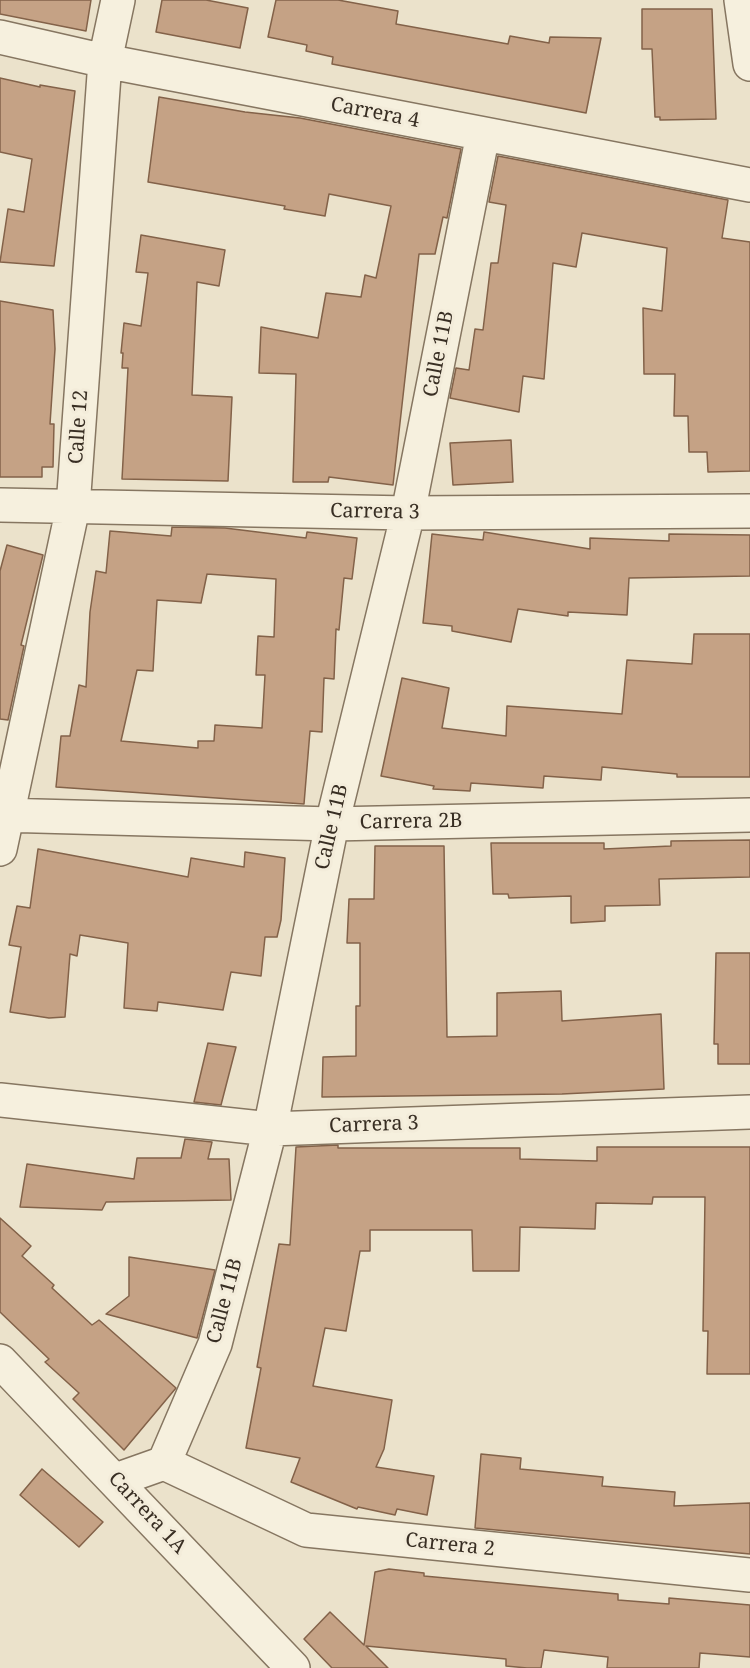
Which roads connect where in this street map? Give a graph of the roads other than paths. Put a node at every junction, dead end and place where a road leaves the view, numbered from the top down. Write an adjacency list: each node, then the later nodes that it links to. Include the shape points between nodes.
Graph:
1 (118, 0): 4 (street, Calle 12)
2 (741, 0): 5 (street)
3 (0, 37): 4 (street, Carrera 4)
4 (105, 61): 6 (street, Carrera 4); 9 (street, Calle 12)
5 (750, 64)
6 (483, 134): 7 (street, Carrera 4); 11 (street, Calle 11B)
7 (750, 185)
8 (0, 505): 9 (street, Carrera 3)
9 (73, 507): 11 (street, Carrera 3); 12 (street, Calle 12)
10 (750, 511): 11 (street, Carrera 3)
11 (408, 513): 14 (street, Calle 11B)
12 (3, 814): 14 (street, Carrera 2B); 15 (street, Calle 12)
13 (750, 815): 14 (street, Carrera 2B)
14 (332, 824): 18 (street, Calle 11B)
15 (0, 849)
16 (0, 1100): 18 (street, Carrera 3)
17 (750, 1112): 18 (street, Carrera 3)
18 (270, 1129): 20 (street, Calle 11B, via 215,1344)
19 (0, 1361): 21 (street, Carrera 1A)
20 (164, 1463): 21 (street); 22 (street, Carrera 2, via 306,1530)
21 (116, 1480): 23 (street, Carrera 1A)
22 (750, 1575)
23 (292, 1668)

